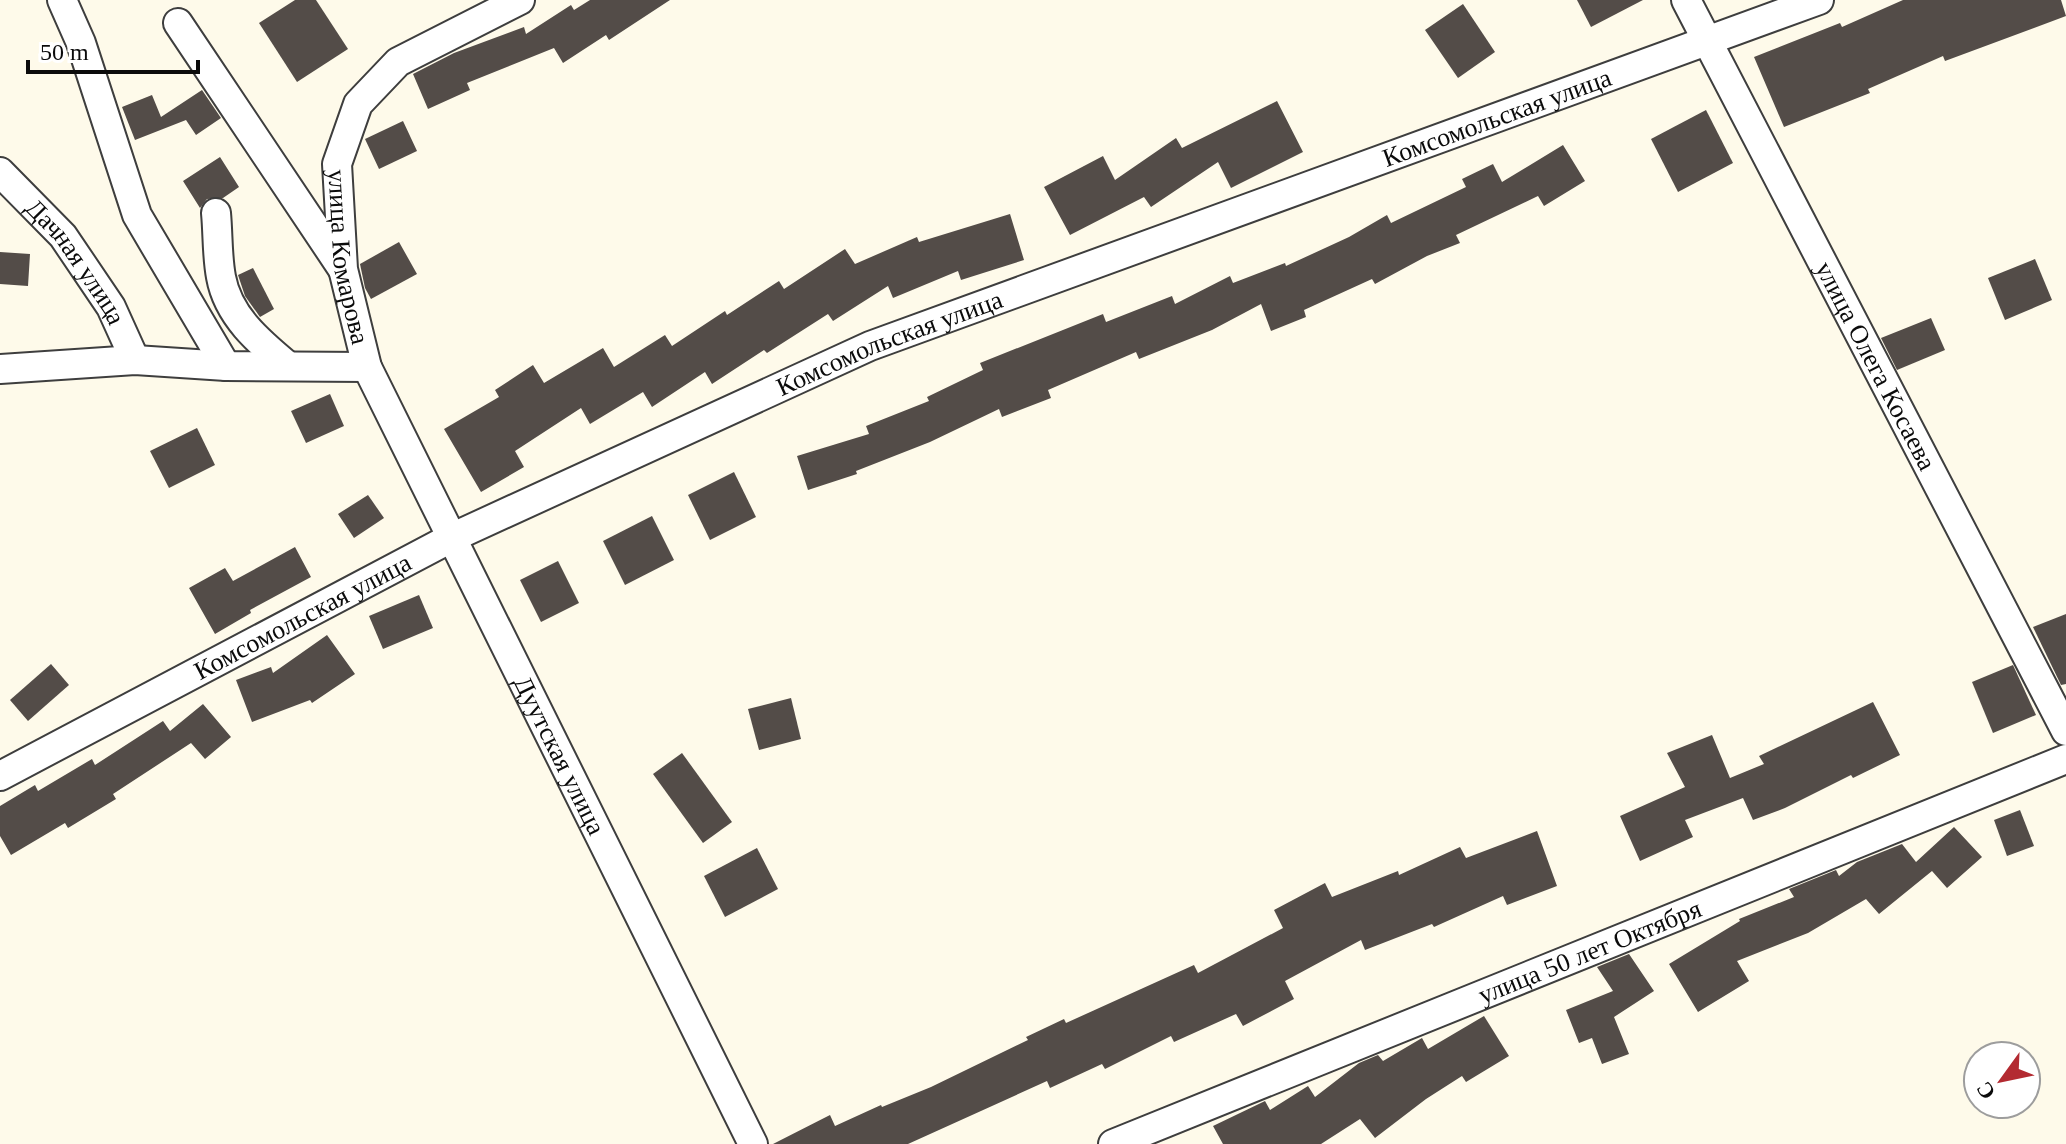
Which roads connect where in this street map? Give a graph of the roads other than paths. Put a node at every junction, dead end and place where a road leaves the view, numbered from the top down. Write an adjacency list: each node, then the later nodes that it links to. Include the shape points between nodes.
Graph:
1 (62, 0): 11 (street, via 137,215)
2 (520, 0): 9 (street, улица Комарова, via 398,62 358,104 337,164)
3 (1686, 0): 6 (street, улица Олега Косаева)
4 (1819, 0): 6 (street, Комсомольская улица)
5 (178, 23): 9 (street)
6 (1708, 42): 15 (street, Комсомольская улица, via 870,346); 16 (street, улица Олега Косаева)
7 (0, 172): 10 (street, Дачная улица, via 63,236 111,307)
8 (216, 213): 12 (street, via 221,278 237,316)
9 (343, 269): 13 (street, улица Комарова)
10 (135, 360): 11 (street); 14 (street)
11 (226, 366): 12 (street)
12 (288, 366): 13 (street)
13 (367, 367): 15 (street, Дуутская улица)
14 (0, 369)
15 (451, 538): 18 (street, Комсомольская улица); 19 (street, Дуутская улица)
16 (2066, 731)
17 (2066, 759): 20 (street, улица 50 лет Октября)
18 (0, 776)
19 (753, 1144)
20 (1113, 1144)

